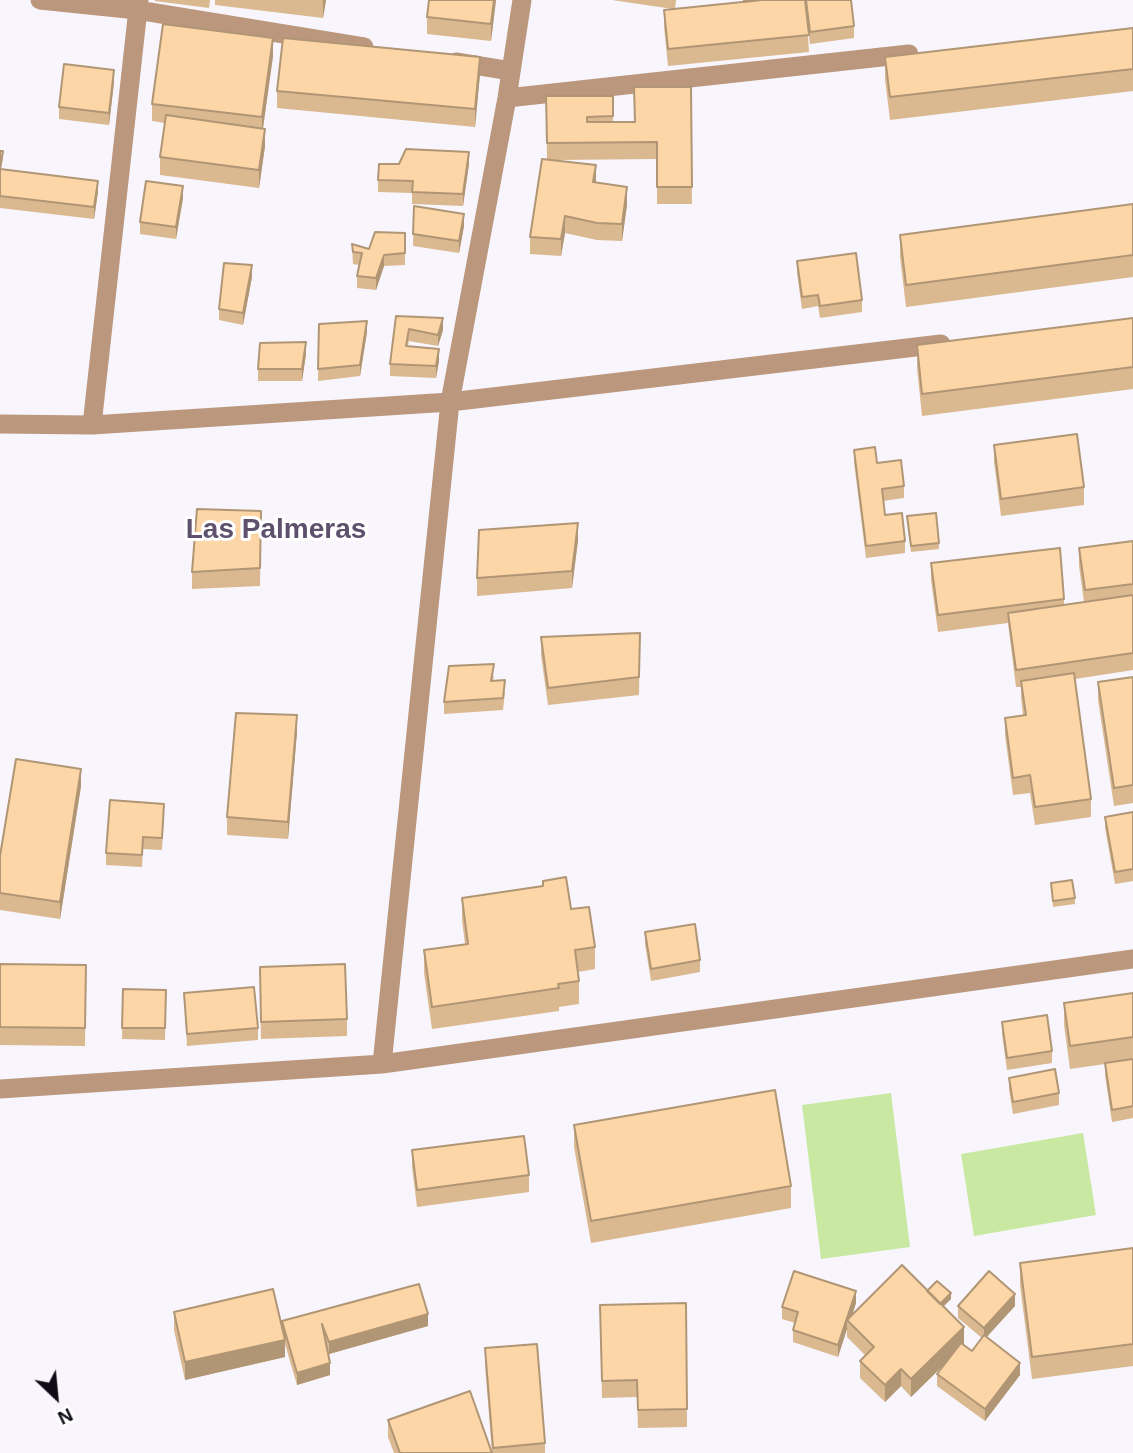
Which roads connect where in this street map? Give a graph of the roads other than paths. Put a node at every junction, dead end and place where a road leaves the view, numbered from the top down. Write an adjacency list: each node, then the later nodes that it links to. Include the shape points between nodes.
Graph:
1 (40, 0): 3 (street)
2 (522, 0): 7 (street)
3 (138, 5): 4 (street); 12 (street)
4 (377, 50)
5 (929, 52): 8 (street)
6 (444, 60): 7 (street)
7 (510, 71): 8 (street)
8 (507, 98): 10 (street)
9 (954, 342): 10 (street)
10 (450, 402): 12 (street); 14 (street)
11 (0, 424): 12 (street)
12 (92, 425)
13 (1133, 959): 14 (street)
14 (382, 1064): 15 (street)
15 (0, 1089)

